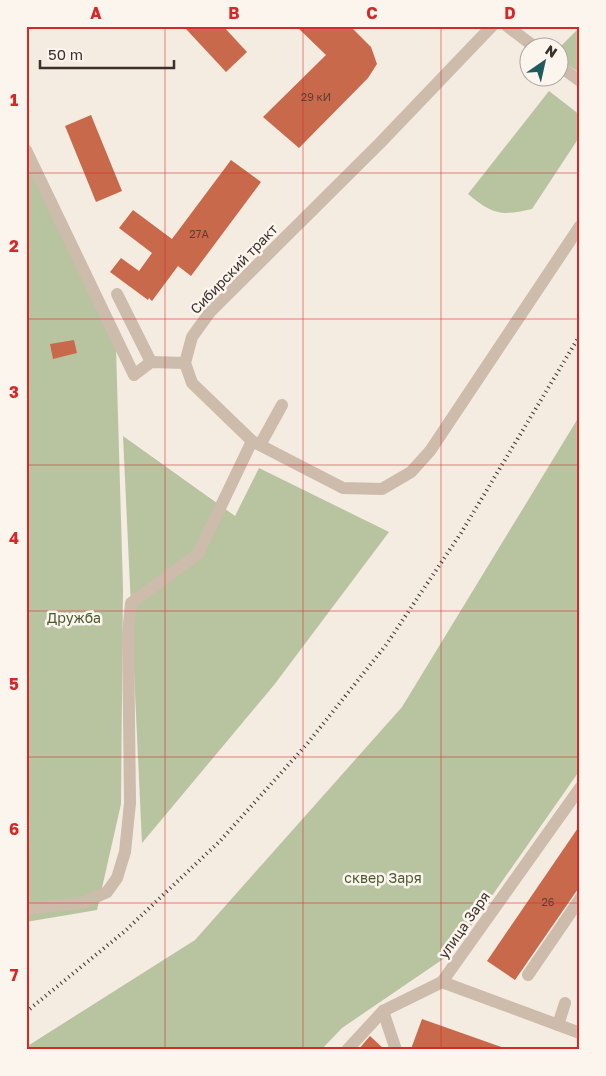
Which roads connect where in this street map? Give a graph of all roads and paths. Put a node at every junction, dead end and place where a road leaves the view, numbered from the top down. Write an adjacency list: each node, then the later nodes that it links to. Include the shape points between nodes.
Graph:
1 (492, 26): 10 (street, Сибирский тракт, via 210,312 192,337)
2 (507, 26): 3 (street)
3 (523, 38)
4 (568, 72): 5 (street)
5 (580, 81)
6 (26, 150): 9 (street, via 134,375)
7 (580, 226): 12 (street, via 430,452 411,472 382,489 343,488)
8 (117, 294): 9 (street)
9 (151, 362): 10 (street)
10 (185, 364): 12 (street, via 192,383)
11 (282, 405): 12 (street)
12 (256, 443): 15 (street, via 198,554 131,603 128,634 130,803 126,852 118,878 106,892 85,902)
13 (580, 788): 17 (street, улица Заря)
14 (580, 899): 16 (street)
15 (26, 909)
16 (528, 975)
17 (442, 982): 19 (street, улица Заря); 20 (street)
18 (565, 1003): 20 (street)
19 (383, 1011): 22 (street, улица Заря); 23 (street)
20 (558, 1025): 21 (street)
21 (580, 1033)
22 (347, 1050)
23 (396, 1050)

